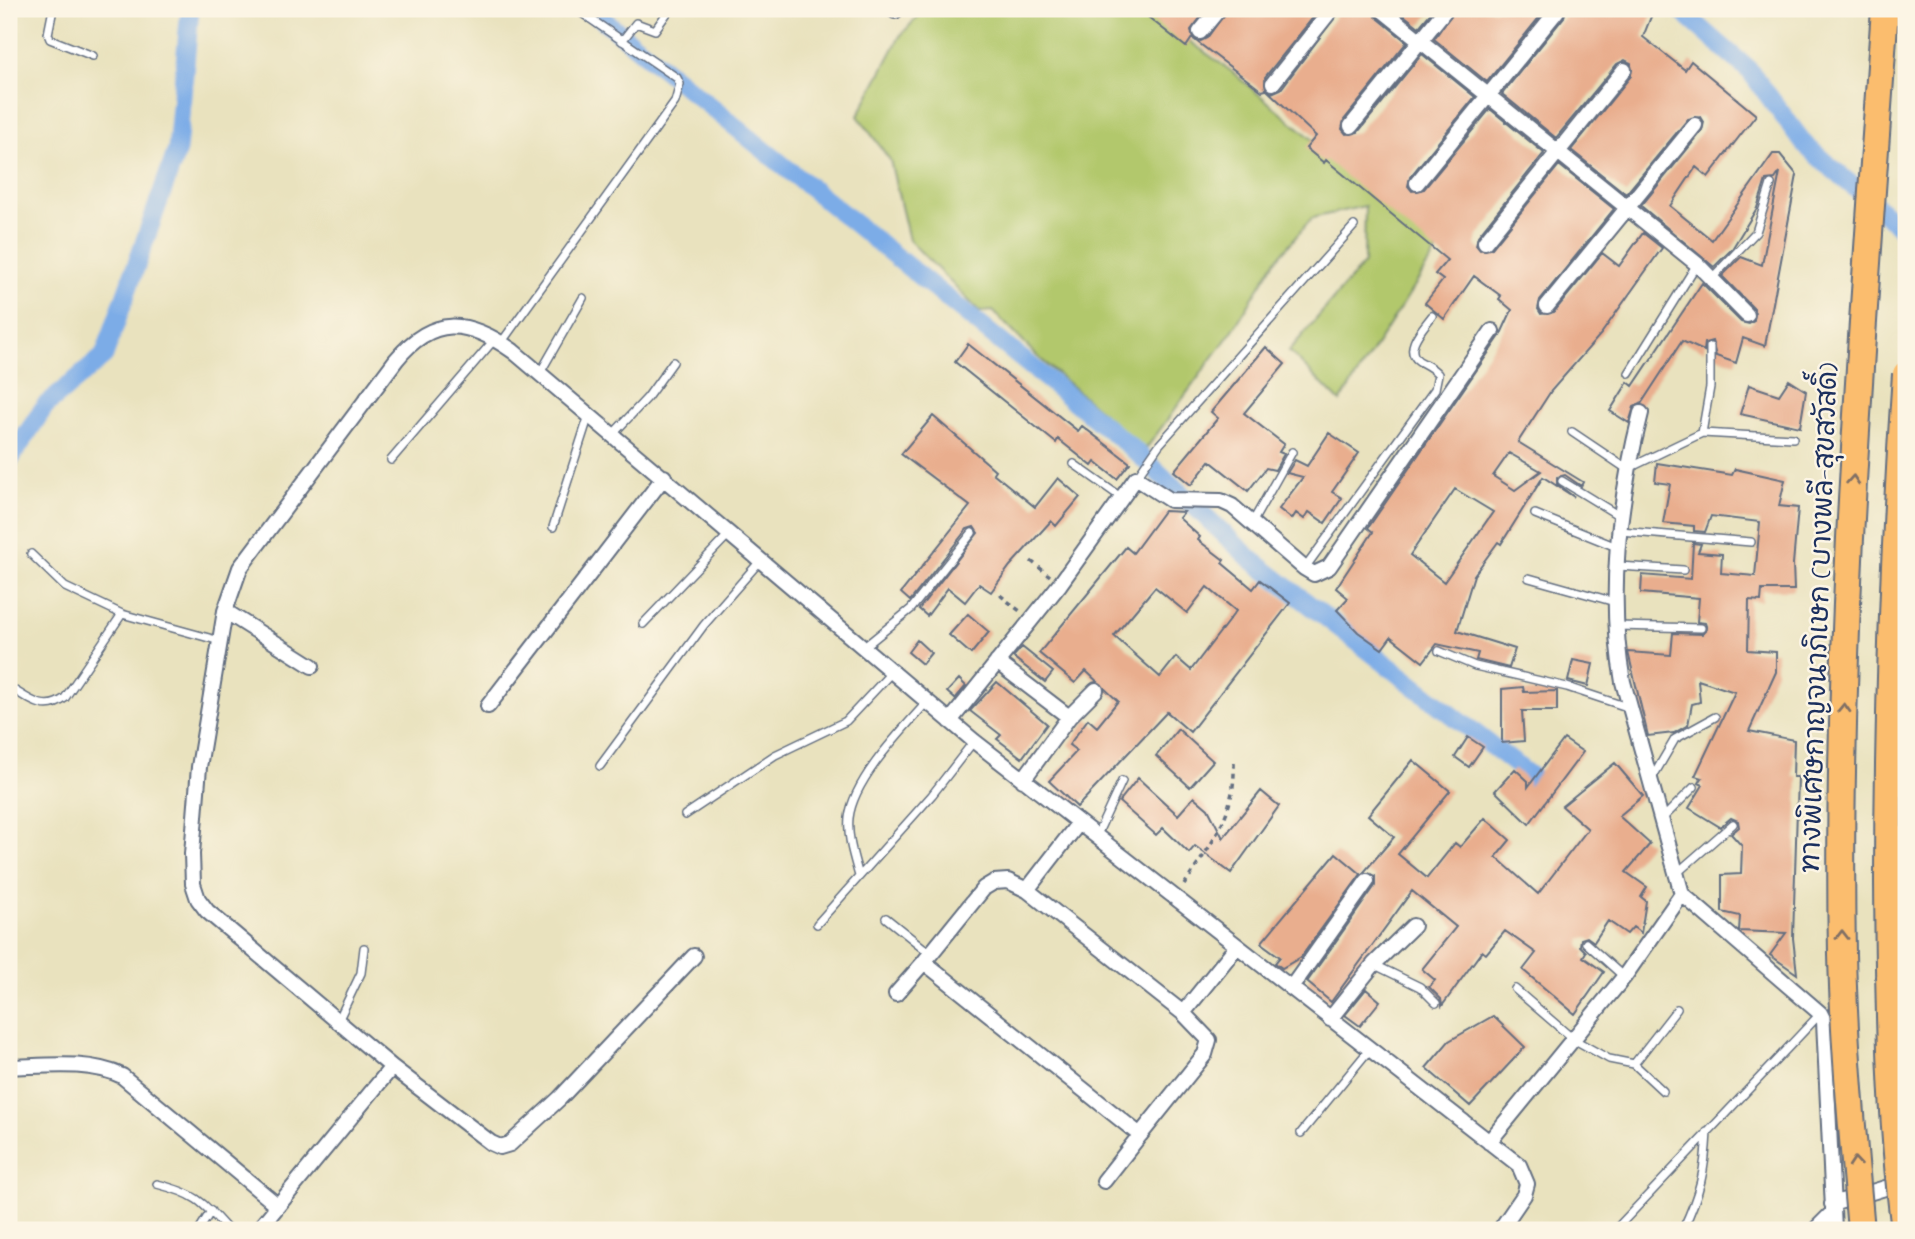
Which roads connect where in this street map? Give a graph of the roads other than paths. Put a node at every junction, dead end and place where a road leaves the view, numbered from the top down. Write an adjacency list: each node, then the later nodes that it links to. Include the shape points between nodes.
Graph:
1 (53, 9): 13 (lane, via 50,39)
2 (576, 9): 11 (lane)
3 (670, 9): 11 (lane, via 654,30 636,23)
4 (1219, 9): 10 (street)
5 (1332, 9): 15 (street)
6 (1381, 9): 12 (street)
7 (1446, 9): 12 (street)
8 (1885, 9): 145 (highway, ทางพิเศษกาญจนาภิเษก (บางพลี-สุขสวัสดิ์), one-way to 8, bridge, via 1842,957 1842,792 1852,500)
9 (1557, 10): 16 (street)
10 (1200, 32)
11 (622, 41): 32 (lane, via 677,78 675,102)
12 (1420, 41): 16 (street); 18 (street)
13 (93, 56)
14 (1624, 70): 19 (street)
15 (1273, 83)
16 (1489, 95): 19 (street); 20 (street)
17 (1695, 125): 22 (street)
18 (1351, 126)
19 (1559, 151): 22 (street); 24 (street)
20 (1418, 183)
21 (1771, 184): 26 (lane, via 1756,232)
22 (1628, 207): 25 (street); 28 (street)
23 (1354, 226): 50 (lane, via 1168,435)
24 (1485, 242)
25 (1697, 264): 26 (street); 36 (lane)
26 (1712, 278): 29 (street)
27 (583, 298): 35 (lane)
28 (1547, 306)
29 (1747, 314)
30 (1432, 316): 43 (lane, via 1412,352 1433,368 1439,380)
31 (1492, 331): 43 (street)
32 (498, 341): 35 (street); 46 (lane); 67 (street, via 453,326 412,340 240,568)
33 (1710, 347): 41 (lane, via 1710,387)
34 (673, 362): 42 (lane)
35 (540, 373): 39 (street)
36 (1629, 373)
37 (1906, 374): 146 (highway, bridge, via 1889,662 1888,794 1894,1147)
38 (1641, 413): 48 (street)
39 (589, 414): 42 (street); 56 (lane)
40 (1572, 432): 48 (lane)
41 (1702, 433): 44 (lane); 48 (lane)
42 (613, 434): 49 (street)
43 (1412, 434): 54 (street, via 1329,567 1314,574)
44 (1793, 438)
45 (1292, 452): 54 (lane)
46 (391, 460)
47 (1074, 464): 52 (lane)
48 (1627, 469): 55 (street)
49 (664, 477): 57 (street); 81 (street)
50 (1136, 478): 52 (street); 54 (street, via 1170,500 1221,501)
51 (1562, 481): 55 (lane)
52 (1122, 498): 75 (street)
53 (1535, 514): 60 (lane)
54 (1252, 523)
55 (1621, 524): 59 (lane); 60 (street)
56 (553, 527)
57 (730, 533): 62 (street); 69 (lane)
58 (972, 533): 73 (lane, via 911,609)
59 (1751, 542)
60 (1619, 548): 63 (street)
61 (31, 554): 68 (lane, via 65,587)
62 (761, 560): 73 (street); 87 (lane, via 704,625)
63 (1618, 565): 64 (lane); 66 (street)
64 (1684, 570)
65 (1529, 578): 66 (lane)
66 (1615, 602): 70 (street)
67 (225, 611): 72 (street); 76 (street)
68 (122, 614): 72 (lane); 78 (lane, via 65,698 55,705 37,704)
69 (643, 624)
70 (1616, 626): 71 (lane); 82 (street)
71 (1701, 628)
72 (220, 641): 120 (street, via 199,767 193,884 207,911)
73 (863, 648): 77 (street)
74 (1439, 651): 82 (lane, via 1475,666 1567,687)
75 (997, 662): 83 (street); 85 (street)
76 (312, 666)
77 (891, 673): 80 (street); 92 (lane, via 846,721 775,755)
78 (9, 687)
79 (1096, 690): 83 (street)
80 (927, 702): 85 (street); 98 (lane, via 892,741 853,802 849,836)
81 (488, 706)
82 (1630, 708): 90 (street)
83 (1069, 717): 88 (street)
84 (1715, 717): 90 (lane, via 1675,739)
85 (950, 721): 86 (street)
86 (974, 741): 88 (street); 98 (lane)
87 (600, 766)
88 (1023, 780): 94 (street)
89 (1122, 780): 96 (lane)
90 (1651, 781): 93 (street)
91 (1694, 787): 93 (lane)
92 (685, 815)
93 (1661, 819): 97 (street)
94 (1078, 824): 96 (street); 100 (street)
95 (1733, 824): 97 (lane)
96 (1095, 837): 106 (street)
97 (1677, 873): 101 (street)
98 (859, 876): 103 (lane)
99 (1367, 881): 112 (street)
100 (1027, 890): 109 (street, via 1008,881 984,888); 117 (street)
101 (1682, 894): 111 (street); 118 (street)
102 (886, 918): 109 (lane)
103 (817, 924)
104 (1413, 926): 110 (street)
105 (1586, 943): 111 (lane)
106 (1237, 946): 112 (street); 117 (street)
107 (364, 948): 120 (lane, via 361,973)
108 (694, 956): 125 (street, via 560,1098 510,1144 500,1147 491,1143)
109 (928, 958): 114 (street); 129 (street)
110 (1374, 964): 115 (lane, via 1420,987); 119 (street)
111 (1625, 977): 121 (street)
112 (1291, 988): 119 (street)
113 (1516, 989): 121 (lane)
114 (895, 994)
115 (1436, 1003)
116 (1677, 1009): 123 (lane)
117 (1182, 1013): 129 (street, via 1207,1036 1210,1046)
118 (1820, 1013): 127 (lane); 135 (street, via 1826,1034)
119 (1330, 1019): 122 (street)
120 (338, 1022): 125 (street)
121 (1573, 1039): 123 (lane, via 1609,1059); 130 (street)
122 (1369, 1050): 128 (lane); 130 (street)
123 (1634, 1063): 126 (lane)
124 (9, 1067): 134 (street, via 85,1067 122,1076)
125 (392, 1068): 134 (street)
126 (1663, 1091)
127 (1707, 1132): 137 (lane, via 1705,1174); 142 (lane)
128 (1301, 1133)
129 (1140, 1135): 131 (street)
130 (1489, 1142): 141 (street, via 1519,1165 1527,1184)
131 (1104, 1181)
132 (1906, 1182): 135 (street)
133 (157, 1184): 136 (lane, via 190,1193)
134 (278, 1206): 140 (street)
135 (1832, 1208): 143 (street); 144 (street)
136 (211, 1211): 138 (lane); 139 (lane)
137 (1683, 1229)
138 (199, 1230)
139 (228, 1230)
140 (258, 1230)
141 (1500, 1230)
142 (1615, 1230)
143 (1815, 1230)
144 (1834, 1230)
145 (1861, 1230)
146 (1905, 1230)

